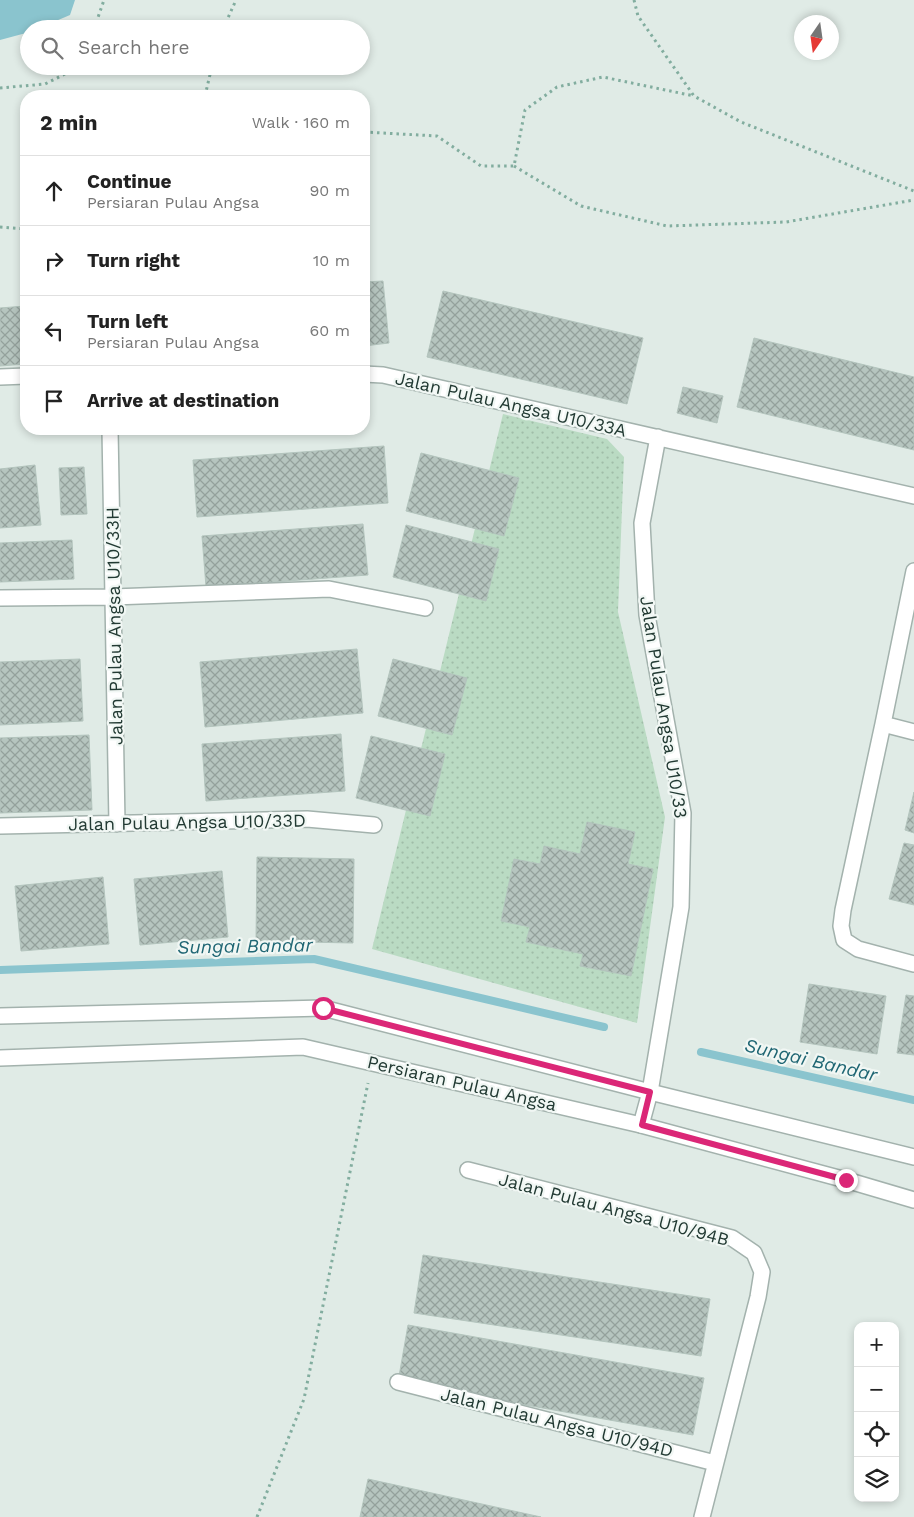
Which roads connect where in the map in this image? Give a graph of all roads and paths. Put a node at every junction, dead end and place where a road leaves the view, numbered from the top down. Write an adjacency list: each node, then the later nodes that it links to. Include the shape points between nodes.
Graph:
1 (104, 0): 4 (path)
2 (236, 0): 5 (path)
3 (634, 0): 10 (path, via 638,16)
4 (97, 20)
5 (227, 20)
6 (63, 75): 8 (path, via 45,84)
7 (210, 75): 9 (path)
8 (0, 88)
9 (206, 90)
10 (694, 96): 12 (path, via 603,77 557,87 525,110); 13 (path, via 742,122)
11 (370, 132): 12 (path, via 437,136 482,166)
12 (514, 166): 14 (path, via 581,206 667,226 786,222)
13 (914, 191)
14 (914, 200)
15 (0, 227): 16 (path)
16 (20, 229)
17 (370, 374): 21 (street, Jalan Pulau Angsa U10/33A)
18 (20, 376): 19 (street)
19 (0, 377)
20 (110, 435): 24 (street, Jalan Pulau Angsa U10/33H)
21 (658, 437): 22 (street, Jalan Pulau Angsa U10/33A); 36 (street, Jalan Pulau Angsa U10/33, via 642,523 647,615 683,813 681,907)
22 (914, 496)
23 (914, 572): 27 (street)
24 (113, 597): 25 (street); 26 (street, via 329,589); 29 (street, Jalan Pulau Angsa U10/33H)
25 (0, 598)
26 (425, 608)
27 (884, 724): 28 (street); 32 (street, via 841,926 844,940 858,949)
28 (914, 732)
29 (117, 824): 30 (street, Jalan Pulau Angsa U10/33D, via 307,819); 31 (street, Jalan Pulau Angsa U10/33D)
30 (374, 825)
31 (0, 826)
32 (914, 964)
33 (0, 1016): 36 (street, Persiaran Pulau Angsa, via 323,1008)
34 (0, 1058): 35 (street, Persiaran Pulau Angsa, via 303,1047)
35 (372, 1062): 37 (street, Persiaran Pulau Angsa); 43 (path, via 304,1398)
36 (650, 1092): 37 (street, Jalan Pulau Angsa U10/33); 38 (street, Persiaran Pulau Angsa)
37 (642, 1125): 40 (street, Persiaran Pulau Angsa)
38 (914, 1156)
39 (468, 1170): 42 (street, Jalan Pulau Angsa U10/94B, via 732,1238 754,1253 762,1272 758,1297)
40 (914, 1200)
41 (398, 1382): 42 (street, Jalan Pulau Angsa U10/94D)
42 (715, 1463): 44 (street, Jalan Pulau Angsa U10/94B)
43 (258, 1517)
44 (702, 1517)

